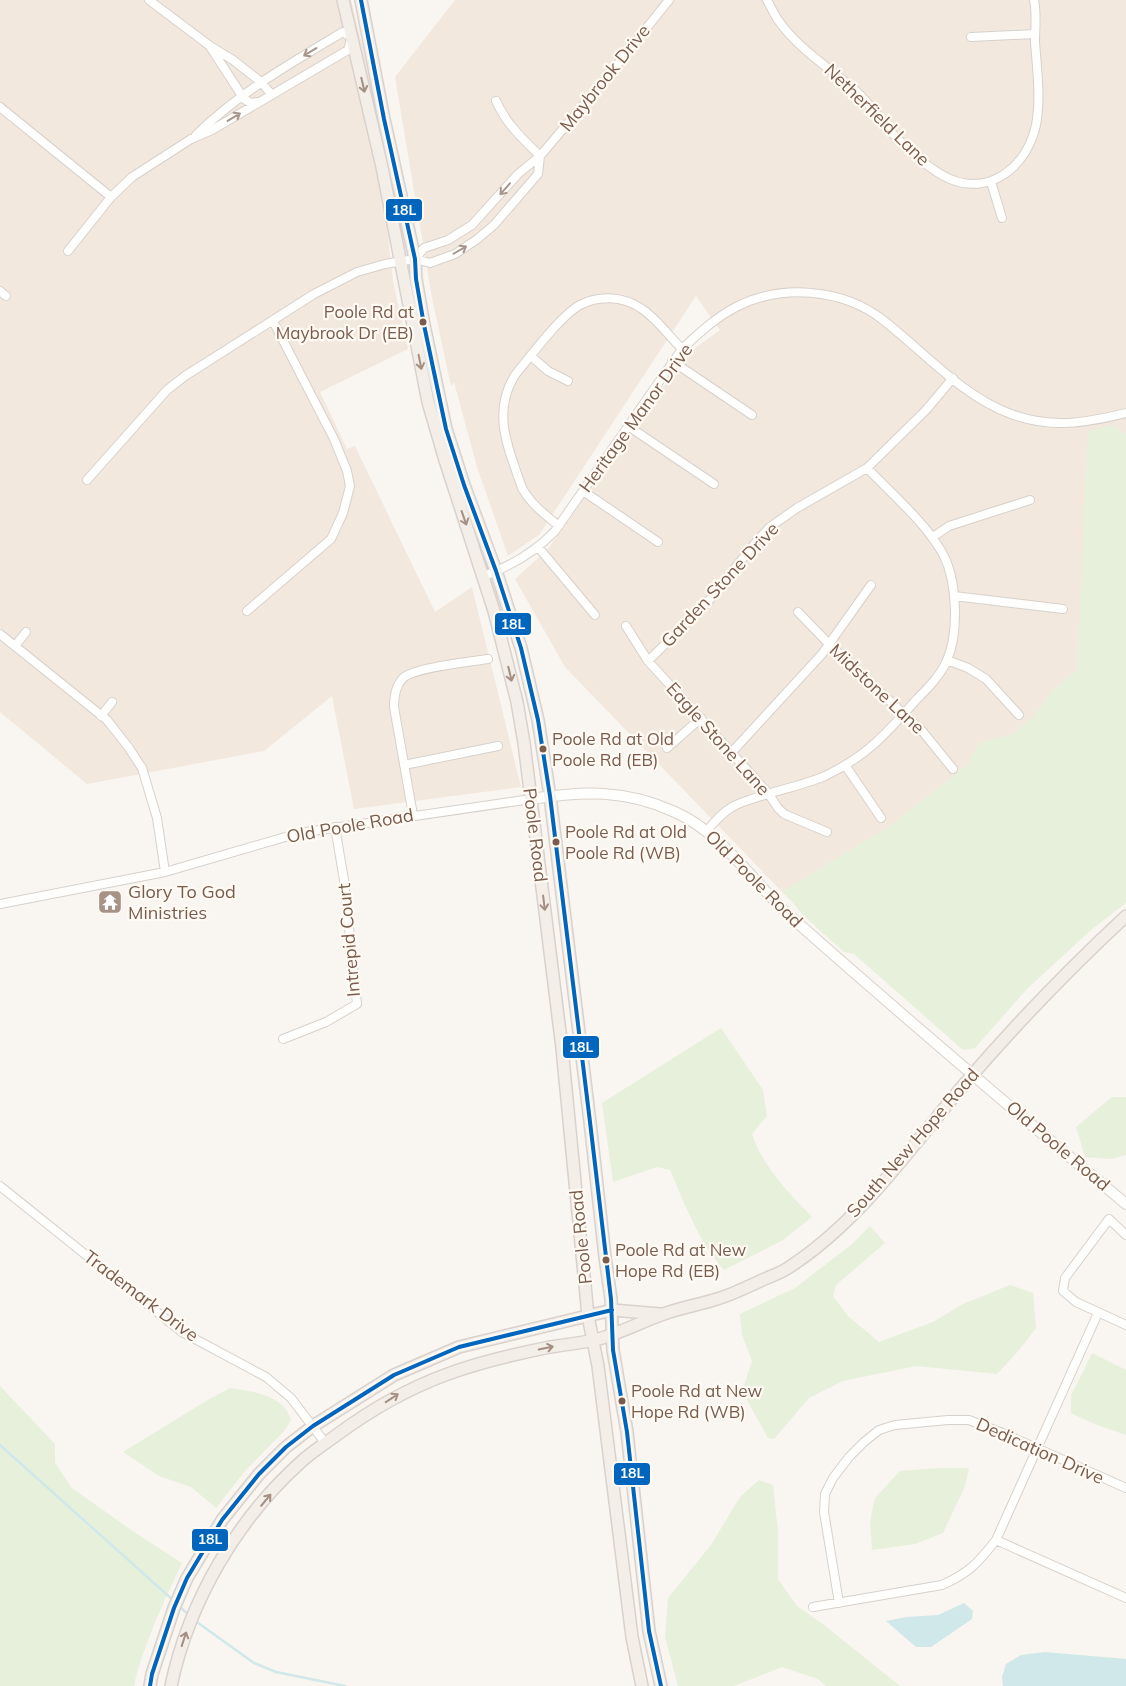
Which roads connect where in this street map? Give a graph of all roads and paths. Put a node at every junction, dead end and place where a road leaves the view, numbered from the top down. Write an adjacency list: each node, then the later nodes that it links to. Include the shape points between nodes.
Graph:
1 (148, 0): 12 (street)
2 (344, 0): 11 (main road, Poole Road)
3 (361, 0): 8 (main road, Poole Road)
4 (658, 0): 7 (street)
5 (767, 0): 21 (street, Netherfield Lane, via 779,21 799,42 858,93 893,134 932,168 948,179 968,185)
6 (1034, 0): 9 (street, Netherfield Lane)
7 (667, 2): 20 (street, Maybrook Drive)
8 (366, 28): 11 (street); 25 (main road, Poole Road)
9 (1035, 34): 10 (street); 21 (street, Netherfield Lane, via 1036,125 1029,146 1009,172)
10 (971, 37)
11 (352, 38): 13 (street, one-way to 13, via 343,32); 15 (street, via 348,50); 26 (main road, Poole Road, one-way to 26)
12 (210, 46): 13 (street); 14 (street)
13 (261, 82): 14 (street); 15 (street)
14 (242, 95): 17 (street, via 251,102); 19 (street)
15 (272, 95): 17 (street)
16 (496, 101): 20 (street, via 512,128)
17 (259, 102): 19 (street, one-way to 17)
18 (0, 107): 22 (street)
19 (191, 139): 22 (street, via 132,177)
20 (540, 156): 25 (street, Maybrook Drive, one-way to 25, via 518,174 472,225 448,240 424,248); 25 (street, Maybrook Drive, one-way to 20, via 430,263 455,254 476,240 494,225 538,174)
21 (991, 182): 23 (street)
22 (111, 197): 24 (street)
23 (1002, 218)
24 (68, 251)
25 (414, 260): 26 (street); 45 (main road, Poole Road, via 446,429)
26 (400, 262): 27 (street, via 357,272 339,280); 46 (main road, Poole Road, one-way to 46, via 428,402)
27 (273, 321): 37 (street, via 167,390); 50 (street, via 334,439 350,486 343,513 331,539)
28 (682, 349): 29 (street, via 641,308 624,300 608,298 586,302 573,310); 30 (street, Heritage Manor Drive); 31 (street, Heritage Manor Drive, via 706,327 735,308 776,294 807,292 834,296 872,312)
29 (531, 356): 32 (street); 41 (street, via 509,384 503,402 503,425 522,488 531,502)
30 (672, 361): 34 (street); 35 (street, Heritage Manor Drive)
31 (953, 378): 33 (street, Heritage Manor Drive, via 991,405 1029,419 1077,423); 36 (street, Garden Stone Drive, via 926,410)
32 (568, 382)
33 (1126, 413)
34 (752, 415)
35 (628, 426): 38 (street); 39 (street, Heritage Manor Drive)
36 (867, 468): 42 (street); 60 (street, Garden Stone Drive, via 770,527 706,604)
37 (87, 480)
38 (714, 484)
39 (583, 492): 41 (street, Heritage Manor Drive); 43 (street)
40 (1030, 500): 42 (street, via 949,526)
41 (559, 526): 44 (street, Heritage Manor Drive)
42 (933, 537): 48 (street, via 945,559)
43 (658, 542)
44 (538, 547): 45 (street, Heritage Manor Drive); 52 (street)
45 (496, 571): 46 (street, Heritage Manor Drive); 73 (main road, Poole Road, via 521,648 538,720)
46 (484, 576): 74 (main road, Poole Road, one-way to 74, via 517,702)
47 (871, 585): 56 (street)
48 (954, 596): 49 (street); 59 (street, via 954,633)
49 (1063, 609)
50 (247, 611)
51 (798, 612): 56 (street, Midstone Lane)
52 (595, 615)
53 (626, 626): 60 (street, Eagle Stone Lane)
54 (26, 632): 57 (street)
55 (0, 634): 57 (street)
56 (830, 645): 62 (street, Midstone Lane); 68 (street)
57 (14, 646): 64 (street)
58 (488, 659): 69 (street, via 418,671 403,678 395,691 394,707)
59 (947, 660): 62 (street, via 933,682); 63 (street, via 986,679)
60 (648, 661): 65 (street, Eagle Stone Lane)
61 (112, 702): 64 (street)
62 (904, 714): 70 (street, via 880,741); 71 (street, Midstone Lane, via 924,732)
63 (1020, 715)
64 (101, 716): 80 (street, via 142,768 157,818)
65 (701, 718): 67 (street); 68 (street, Eagle Stone Lane)
66 (498, 746): 69 (street)
67 (667, 748)
68 (732, 752): 72 (street, Eagle Stone Lane)
69 (404, 765): 75 (street)
70 (845, 765): 72 (street, via 824,776); 76 (street)
71 (953, 769)
72 (768, 793): 78 (street, via 732,806); 79 (street, Eagle Stone Lane, via 784,814)
73 (550, 796): 74 (street, Old Poole Road); 78 (street, Old Poole Road, via 590,792 621,794 675,812); 88 (main road, Poole Road)
74 (531, 799): 75 (street, Old Poole Road); 91 (main road, Poole Road, one-way to 91, via 562,1048)
75 (413, 815): 77 (street, Old Poole Road)
76 (881, 818)
77 (335, 827): 80 (street, Old Poole Road, via 263,842); 83 (street, Intrepid Court, via 357,1004 326,1022)
78 (707, 831): 84 (street, Old Poole Road, via 790,916)
79 (827, 832)
80 (165, 872): 81 (street, Old Poole Road)
81 (0, 904)
82 (1126, 916): 84 (main road, South New Hope Road, via 1033,1007)
83 (283, 1039)
84 (973, 1074): 86 (street, Old Poole Road); 90 (main road, South New Hope Road, via 861,1206 786,1270 722,1298)
85 (0, 1186): 95 (street, Trademark Drive, via 182,1332 266,1377 291,1398)
86 (1126, 1204)
87 (1126, 1235): 89 (street, via 1108,1220 1065,1278 1063,1291)
88 (612, 1310): 90 (main road, South New Hope Road); 91 (main road, South New Hope Road); 93 (main road, Poole Road)
89 (1098, 1313): 92 (street); 97 (street)
90 (661, 1314): 93 (main road, South New Hope Road)
91 (588, 1316): 94 (main road, Poole Road); 95 (main road, South New Hope Road, via 459,1347 394,1375)
92 (1126, 1325)
93 (613, 1334): 94 (main road, South New Hope Road); 103 (main road, Poole Road)
94 (593, 1340): 96 (main road, South New Hope Road, one-way to 94, via 399,1394 446,1374 494,1359); 104 (main road, Poole Road)
95 (313, 1426): 96 (street, Trademark Drive); 105 (main road, South New Hope Road, via 259,1474 220,1523 187,1578 174,1608)
96 (326, 1444): 106 (main road, South New Hope Road, one-way to 96, via 186,1634 204,1590 224,1556 274,1490 302,1461)
97 (1037, 1448): 98 (street, Dedication Drive); 99 (street); 101 (street, Dedication Drive, via 969,1420 895,1425 879,1430 849,1457 825,1494 824,1512)
98 (1126, 1488)
99 (996, 1540): 100 (street); 101 (street, via 976,1565 961,1577 942,1585)
100 (1126, 1598)
101 (840, 1603): 102 (street)
102 (813, 1607)
103 (649, 1631): 104 (main road); 108 (main road, Poole Road)
104 (632, 1637): 107 (main road, Poole Road)
105 (150, 1686)
106 (171, 1686)
107 (642, 1686)
108 (661, 1686)

